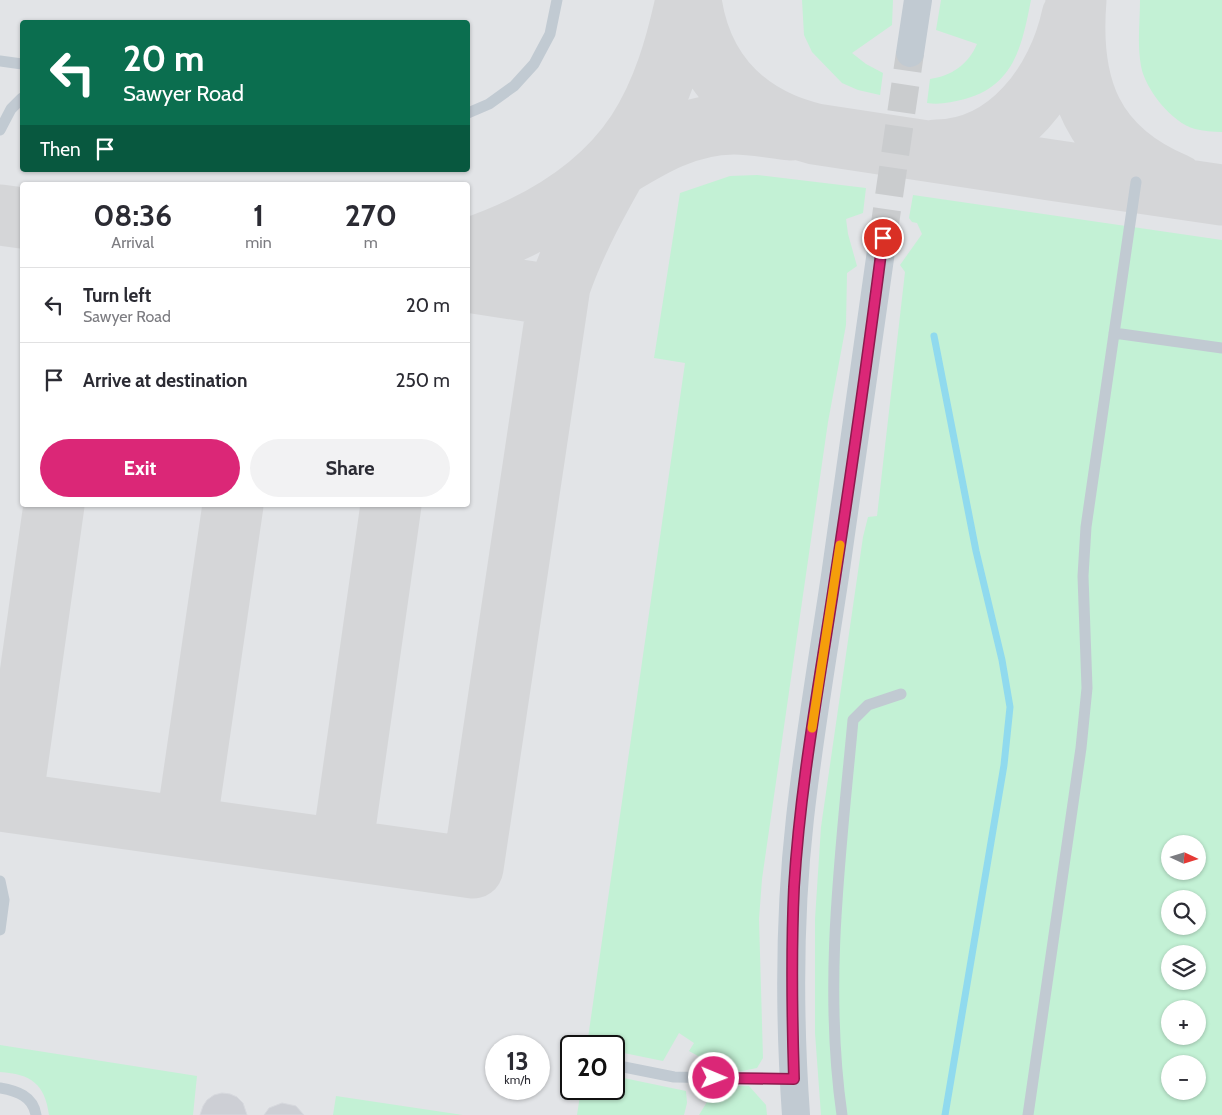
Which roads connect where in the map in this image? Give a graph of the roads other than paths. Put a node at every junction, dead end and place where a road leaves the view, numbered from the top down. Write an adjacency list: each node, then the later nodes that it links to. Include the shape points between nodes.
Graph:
1 (557, 0): 7 (lane, via 550,34 534,64 514,86 489,104)
2 (918, 0): 3 (street)
3 (910, 53)
4 (0, 61): 5 (lane)
5 (20, 64)
6 (20, 100): 8 (lane)
7 (470, 112)
8 (0, 130)
9 (1136, 182): 11 (lane)
10 (883, 238): 18 (street, via 800,820 792,947)
11 (1114, 333): 12 (lane); 23 (lane, via 1086,527 1083,576 1087,688 1081,748)
12 (1222, 348)
13 (901, 694): 22 (lane, via 868,705 853,720 835,925 833,1023)
14 (0, 881): 15 (lane, via 4,900)
15 (1, 914): 16 (lane)
16 (0, 930)
17 (625, 1067): 18 (lane, via 674,1077)
18 (794, 1079): 21 (street)
19 (0, 1088): 20 (lane, via 28,1098)
20 (36, 1115)
21 (796, 1115)
22 (842, 1115)
23 (1028, 1115)

